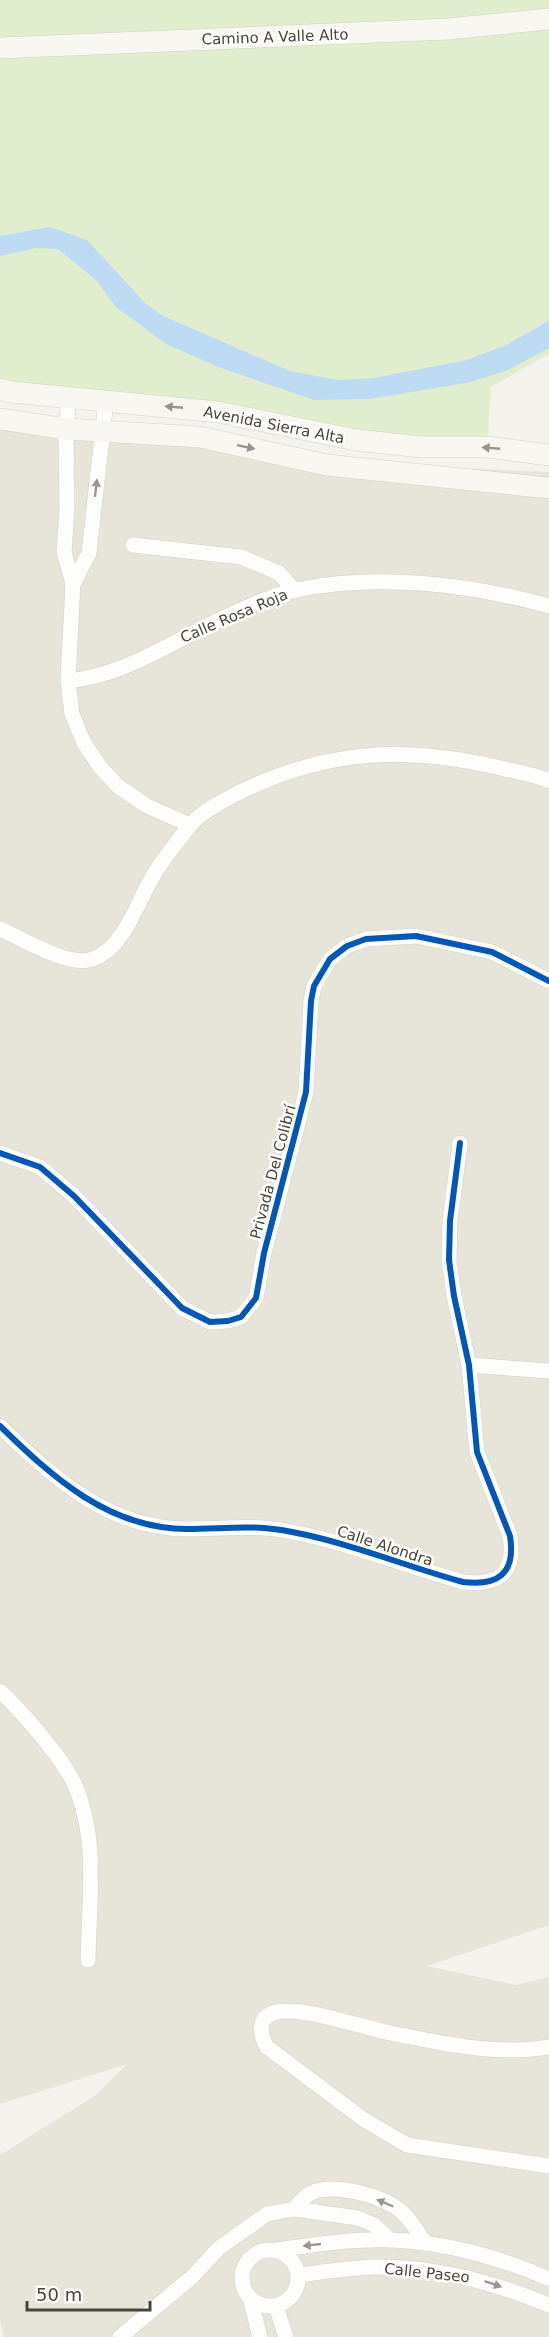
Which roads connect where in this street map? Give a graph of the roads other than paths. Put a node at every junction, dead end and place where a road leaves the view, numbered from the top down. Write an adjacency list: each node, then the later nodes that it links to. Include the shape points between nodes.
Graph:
1 (549, 19): 2 (street, Camino A Valle Alto, via 448,29)
2 (0, 48)
3 (0, 389): 4 (street, Avenida Sierra Alta)
4 (69, 398): 5 (street, Avenida Sierra Alta); 7 (street)
5 (106, 401): 8 (street); 9 (street, Avenida Sierra Alta, one-way to 5, via 315,434 218,412)
6 (0, 419): 7 (street, Avenida Sierra Alta)
7 (66, 429): 8 (street, Avenida Sierra Alta); 13 (street)
8 (103, 430): 11 (street, Avenida Sierra Alta, one-way to 11, via 200,438 327,465); 14 (street, one-way to 8)
9 (422, 447): 10 (street, Avenida Sierra Alta, one-way to 9, via 487,447); 11 (street)
10 (549, 455)
11 (420, 473): 12 (street, Avenida Sierra Alta)
12 (549, 488)
13 (67, 510): 14 (street); 16 (street, via 64,552)
14 (93, 512): 16 (street, via 89,554)
15 (133, 545): 17 (street, via 241,557 279,573)
16 (73, 584): 19 (street)
17 (295, 591): 18 (street, Calle Rosa Roja, via 394,582 489,591); 19 (street, Calle Rosa Roja, via 226,617 121,670)
18 (549, 606)
19 (68, 681): 21 (street, via 72,714 100,767 119,787 147,806)
20 (549, 781): 21 (street, via 467,760 383,753 322,761 272,777 219,803)
21 (190, 825): 22 (street, via 153,875 117,940 99,956 72,960)
22 (0, 929)
23 (549, 981): 25 (street, Privada Del Colibrí, via 492,952 416,936 366,939 347,946 330,959 314,986 306,1092 256,1298 241,1317 210,1322 182,1308 40,1167)
24 (460, 1143): 26 (street, Calle Alondra, via 449,1260)
25 (0, 1153)
26 (469, 1365): 27 (street); 28 (street, Calle Alondra, via 477,1452 512,1549 505,1573 495,1581 480,1584 289,1531 240,1525 186,1529 119,1516 82,1497)
27 (549, 1371)
28 (0, 1426)
29 (0, 1691): 30 (street, via 44,1741 72,1781 82,1808 89,1845)
30 (88, 1960)
31 (549, 2047): 32 (street, via 497,2050 283,2011 268,2015 261,2025 267,2047 363,2119 407,2145)
32 (549, 2166)
33 (294, 2209): 34 (street, via 358,2218 374,2225); 35 (street, one-way to 33, via 408,2218 392,2205 355,2192 310,2193); 42 (street, via 267,2214 243,2230)
34 (390, 2240): 35 (street, Calle Paseo); 36 (street, Calle Paseo, one-way to 36)
35 (425, 2243): 38 (street, Calle Paseo)
36 (276, 2250): 37 (street, via 292,2259); 39 (street, via 258,2252 245,2264 242,2282)
37 (299, 2275): 40 (street, Calle Paseo, one-way to 40, via 373,2267 430,2270 476,2278); 41 (street, via 293,2295)
38 (549, 2279)
39 (250, 2298): 41 (street, via 262,2305); 43 (street)
40 (549, 2305)
41 (276, 2306): 44 (street)
42 (120, 2337)
43 (260, 2337)
44 (286, 2337)

